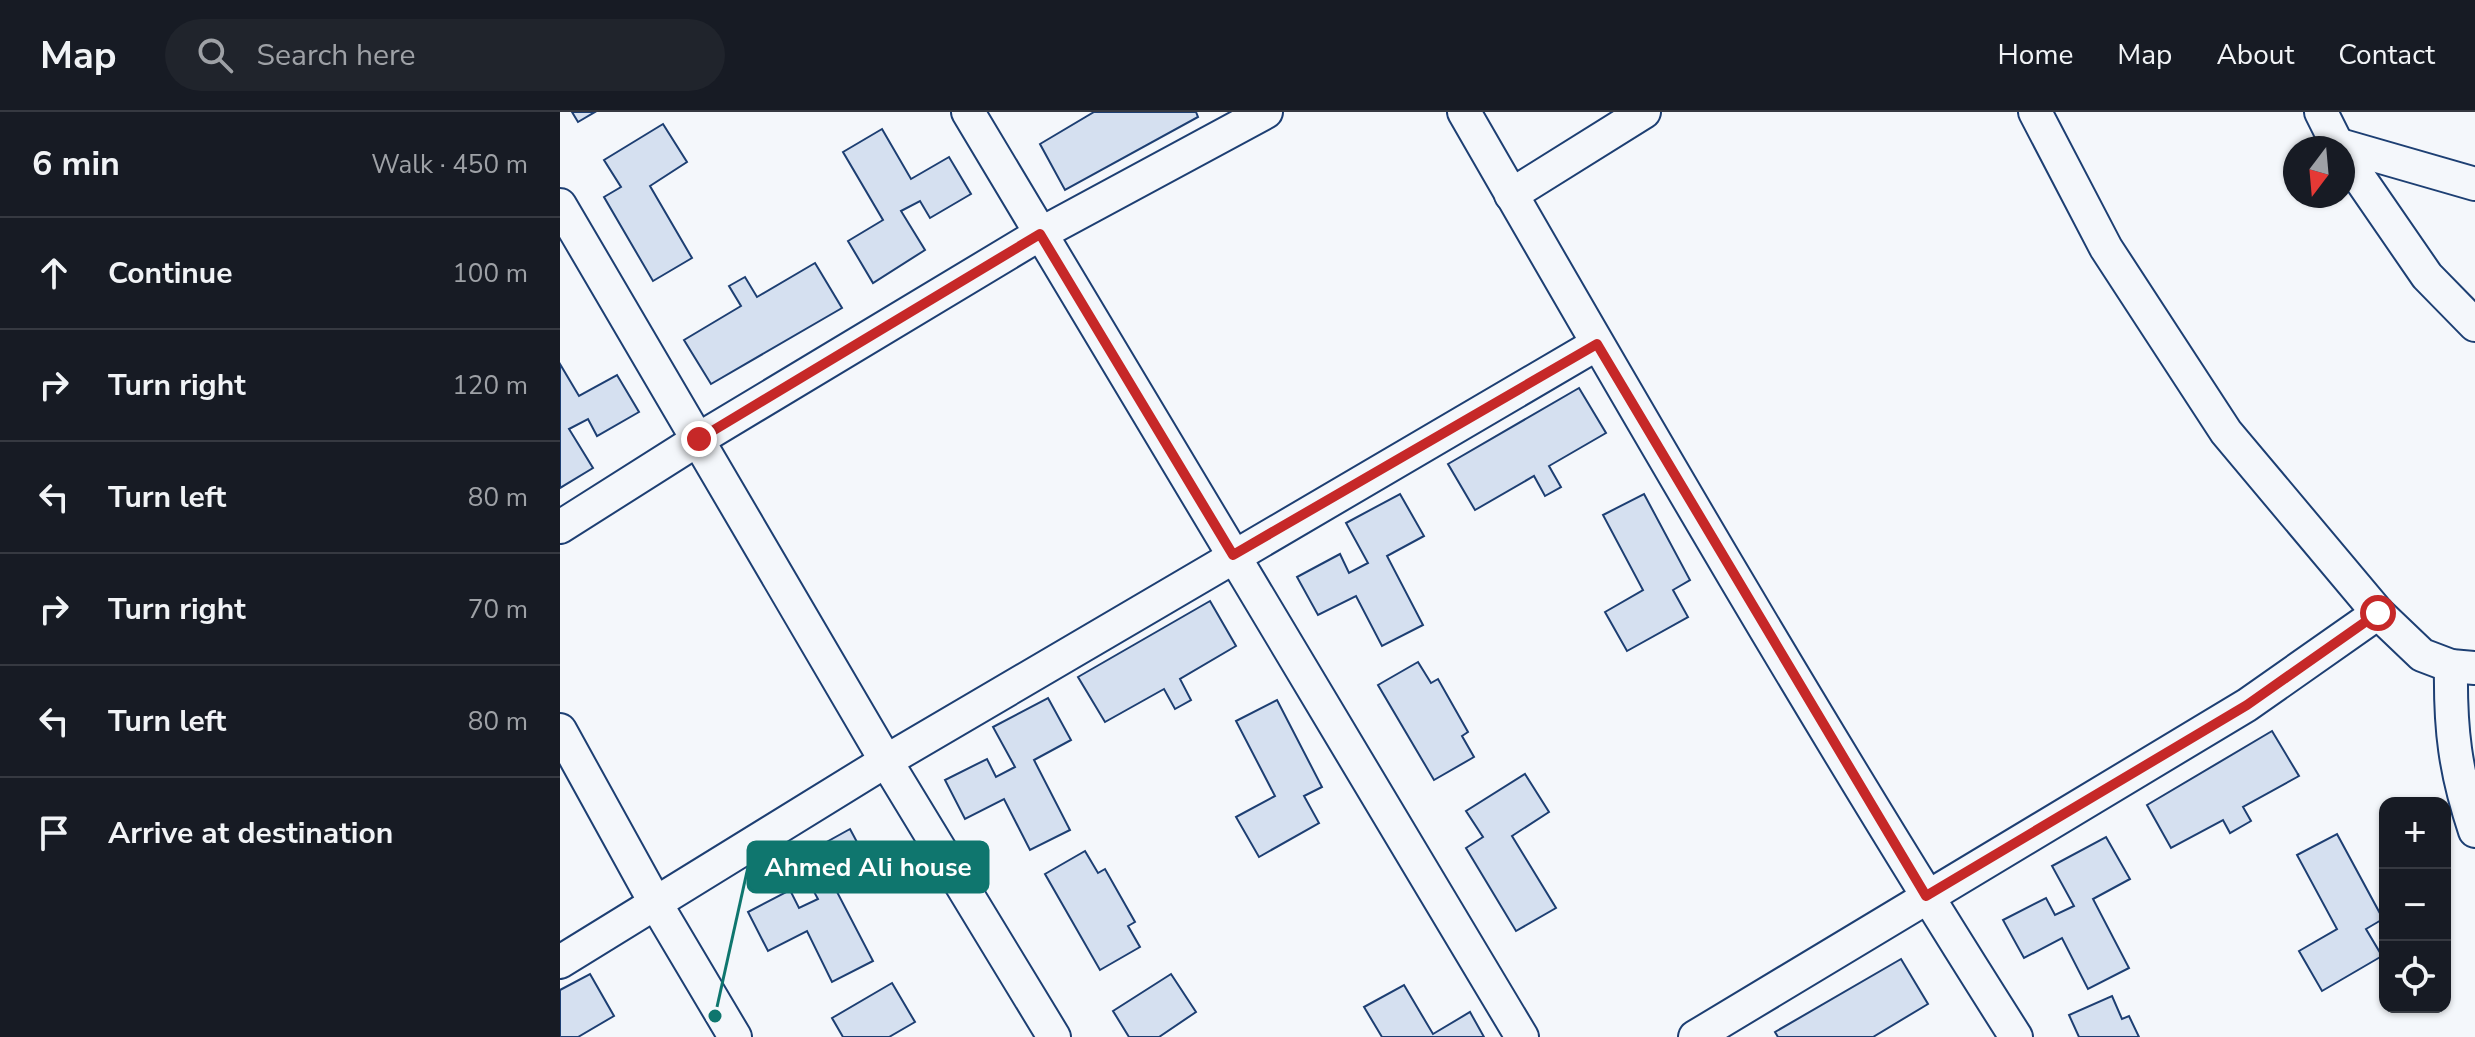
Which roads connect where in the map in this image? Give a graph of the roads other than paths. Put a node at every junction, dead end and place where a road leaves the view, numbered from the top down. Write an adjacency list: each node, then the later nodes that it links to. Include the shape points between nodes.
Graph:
1 (968, 112): 13 (street)
2 (1266, 112): 13 (street)
3 (1464, 112): 11 (street)
4 (1644, 112): 11 (street)
5 (2035, 112): 19 (street, via 2106,248 2226,432)
6 (2321, 112): 7 (street)
7 (2333, 136)
8 (2355, 153): 10 (street)
9 (2355, 172): 14 (street, via 2427,276)
10 (2475, 184)
11 (1511, 195): 15 (street)
12 (560, 205): 16 (street)
13 (1040, 234): 16 (street); 18 (street)
14 (2475, 325)
15 (1597, 344): 18 (street); 24 (street)
16 (699, 439): 17 (street); 22 (street)
17 (560, 527)
18 (1233, 555): 22 (street); 29 (street)
19 (2378, 613): 20 (street, via 2422,655); 24 (street, via 2247,705)
20 (2463, 667): 23 (street, via 2450,731)
21 (560, 730): 25 (street)
22 (886, 761): 25 (street); 28 (street)
23 (2475, 831)
24 (1926, 896): 30 (street); 31 (street)
25 (656, 904): 26 (street); 27 (street)
26 (560, 962)
27 (735, 1037)
28 (1054, 1037)
29 (1522, 1037)
30 (1695, 1037)
31 (2016, 1037)

